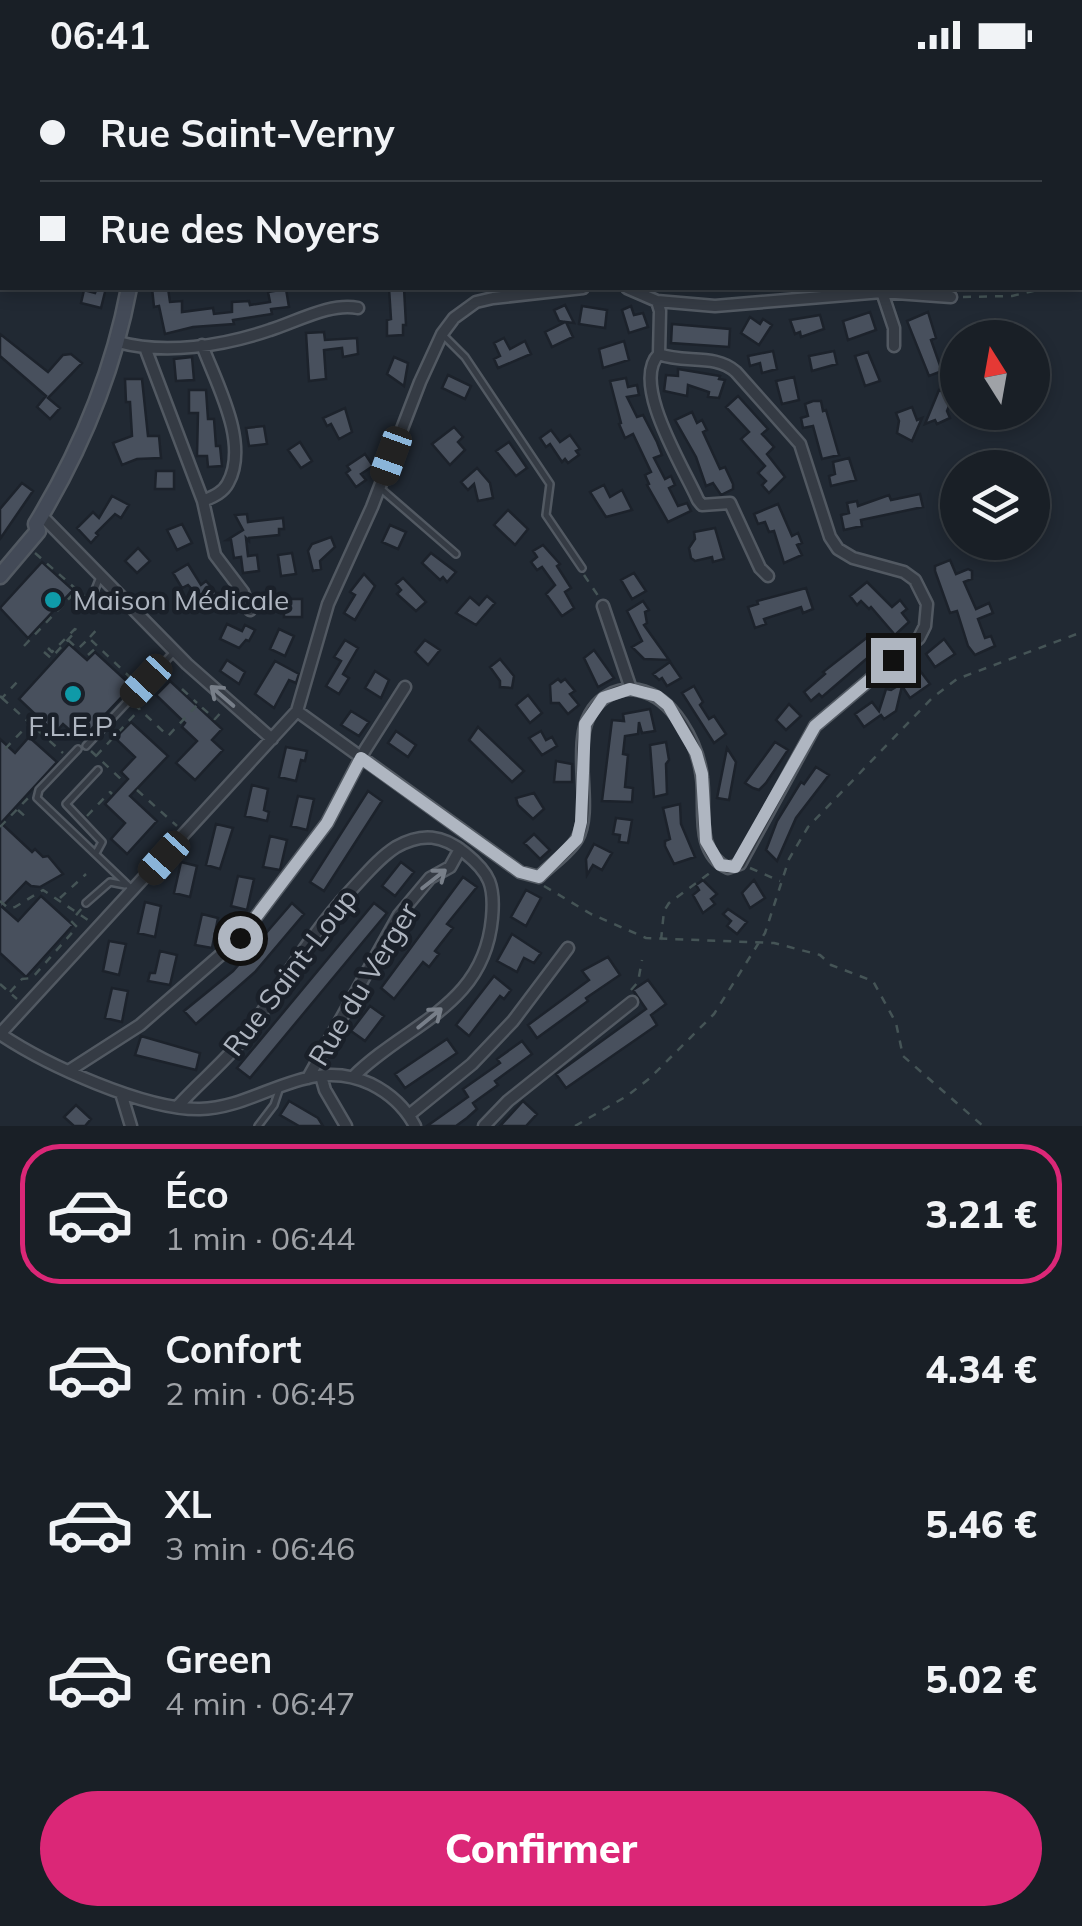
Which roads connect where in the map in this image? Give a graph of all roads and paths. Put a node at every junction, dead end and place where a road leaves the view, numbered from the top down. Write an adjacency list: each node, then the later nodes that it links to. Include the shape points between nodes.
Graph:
1 (129, 290): 12 (main road)
2 (477, 290): 9 (street)
3 (556, 290): 9 (street)
4 (632, 290): 8 (street)
5 (1038, 290): 7 (path)
6 (882, 292): 7 (street); 8 (street, via 715,306); 14 (street)
7 (951, 296)
8 (658, 301): 16 (street)
9 (476, 302): 11 (street)
10 (358, 308): 13 (street, via 344,306)
11 (442, 334): 17 (street); 23 (lane, via 466,357 550,484 546,515)
12 (118, 342): 15 (street); 19 (main road, via 96,406)
13 (202, 345): 15 (street); 18 (street, via 235,458 229,482)
14 (894, 346)
15 (146, 350): 18 (street)
16 (659, 354): 26 (street, via 649,370 650,392 698,500 730,503); 67 (street, via 714,361 736,372 800,444 838,549 904,572 926,604 919,638 815,726)
17 (380, 488): 21 (lane); 49 (street, via 328,604)
18 (202, 501): 30 (street, via 215,556)
19 (39, 520): 20 (main road); 22 (main road); 24 (street)
20 (24, 549): 25 (main road); 27 (path)
21 (456, 554)
22 (0, 563)
23 (582, 568): 29 (path)
24 (101, 574): 28 (lane); 37 (street)
25 (0, 576)
26 (768, 576)
27 (76, 590): 28 (path); 35 (path)
28 (90, 602)
29 (603, 606): 42 (street)
30 (250, 610)
31 (100, 626): 33 (path)
32 (1082, 632): 71 (path, via 948,684 808,826)
33 (89, 638): 34 (path, via 78,650); 36 (path)
34 (68, 640): 34 (path, via 52,658 46,650 52,652 75,628)
35 (24, 646)
36 (98, 646): 38 (path); 40 (path)
37 (175, 650): 45 (lane); 47 (street, one-way to 37)
38 (88, 656)
39 (18, 681): 44 (path)
40 (134, 681)
41 (406, 687): 55 (street)
42 (630, 689): 68 (street, via 668,705 689,740 702,774 706,841); 70 (street, via 603,698 585,724 577,839)
43 (182, 690): 46 (path)
44 (1, 698): 50 (path)
45 (130, 699): 48 (path); 66 (lane, via 37,798)
46 (198, 704): 47 (path, via 214,719); 48 (path, via 168,736)
47 (230, 704): 51 (street)
48 (140, 709): 54 (path)
49 (297, 711): 51 (street); 55 (street)
50 (30, 723): 52 (path); 53 (path)
51 (272, 739): 63 (street)
52 (5, 749)
53 (66, 756)
54 (96, 756)
55 (361, 758): 62 (street); 87 (street, via 327,823 240,938 140,1025)
56 (98, 770): 61 (lane, via 66,804)
57 (137, 790): 63 (path)
58 (112, 794): 61 (path)
59 (17, 809): 60 (path)
60 (27, 818)
61 (82, 821): 66 (lane, via 102,842)
62 (455, 825): 64 (street); 70 (street, via 520,872)
63 (186, 834): 72 (street)
64 (446, 838): 65 (street); 93 (street, Rue Saint-Loup, via 398,846 373,866 302,949 248,1032)
65 (460, 849): 89 (street, one-way to 65, via 458,996 483,962 494,896 483,868); 90 (street, Rue du Verger, one-way to 65, via 400,915 430,878 450,868)
66 (96, 853): 72 (lane)
67 (740, 864): 68 (street); 71 (path)
68 (720, 865): 78 (path, via 669,903)
69 (86, 874): 73 (path)
70 (539, 877): 78 (path, via 592,914)
71 (781, 881): 79 (path)
72 (132, 889): 75 (lane, via 110,882); 85 (street)
73 (59, 898): 74 (path, via 43,890 15,907); 76 (path)
74 (0, 901)
75 (86, 903)
76 (79, 912): 77 (path); 83 (path, via 70,921 77,927 32,978)
77 (92, 923)
78 (661, 940): 79 (path)
79 (759, 944): 99 (path, via 714,1014 650,1078); 100 (path, via 820,955 873,981 896,1023 903,1056)
80 (568, 948): 94 (street, via 513,1022)
81 (642, 960): 84 (path)
82 (0, 984): 83 (path)
83 (10, 992): 85 (path)
84 (632, 1002): 98 (street)
85 (26, 1006): 86 (street)
86 (0, 1034): 87 (street)
87 (70, 1070): 92 (street)
88 (321, 1076): 89 (street); 90 (street); 97 (street)
89 (353, 1077): 94 (street, via 386,1092)
90 (308, 1078): 91 (street)
91 (281, 1085): 93 (street, via 213,1108); 96 (lane)
92 (121, 1093): 93 (street); 95 (street)
93 (177, 1107)
94 (412, 1120)
95 (131, 1126)
96 (258, 1126)
97 (346, 1126)
98 (484, 1126)
99 (575, 1126)
100 (983, 1126)

